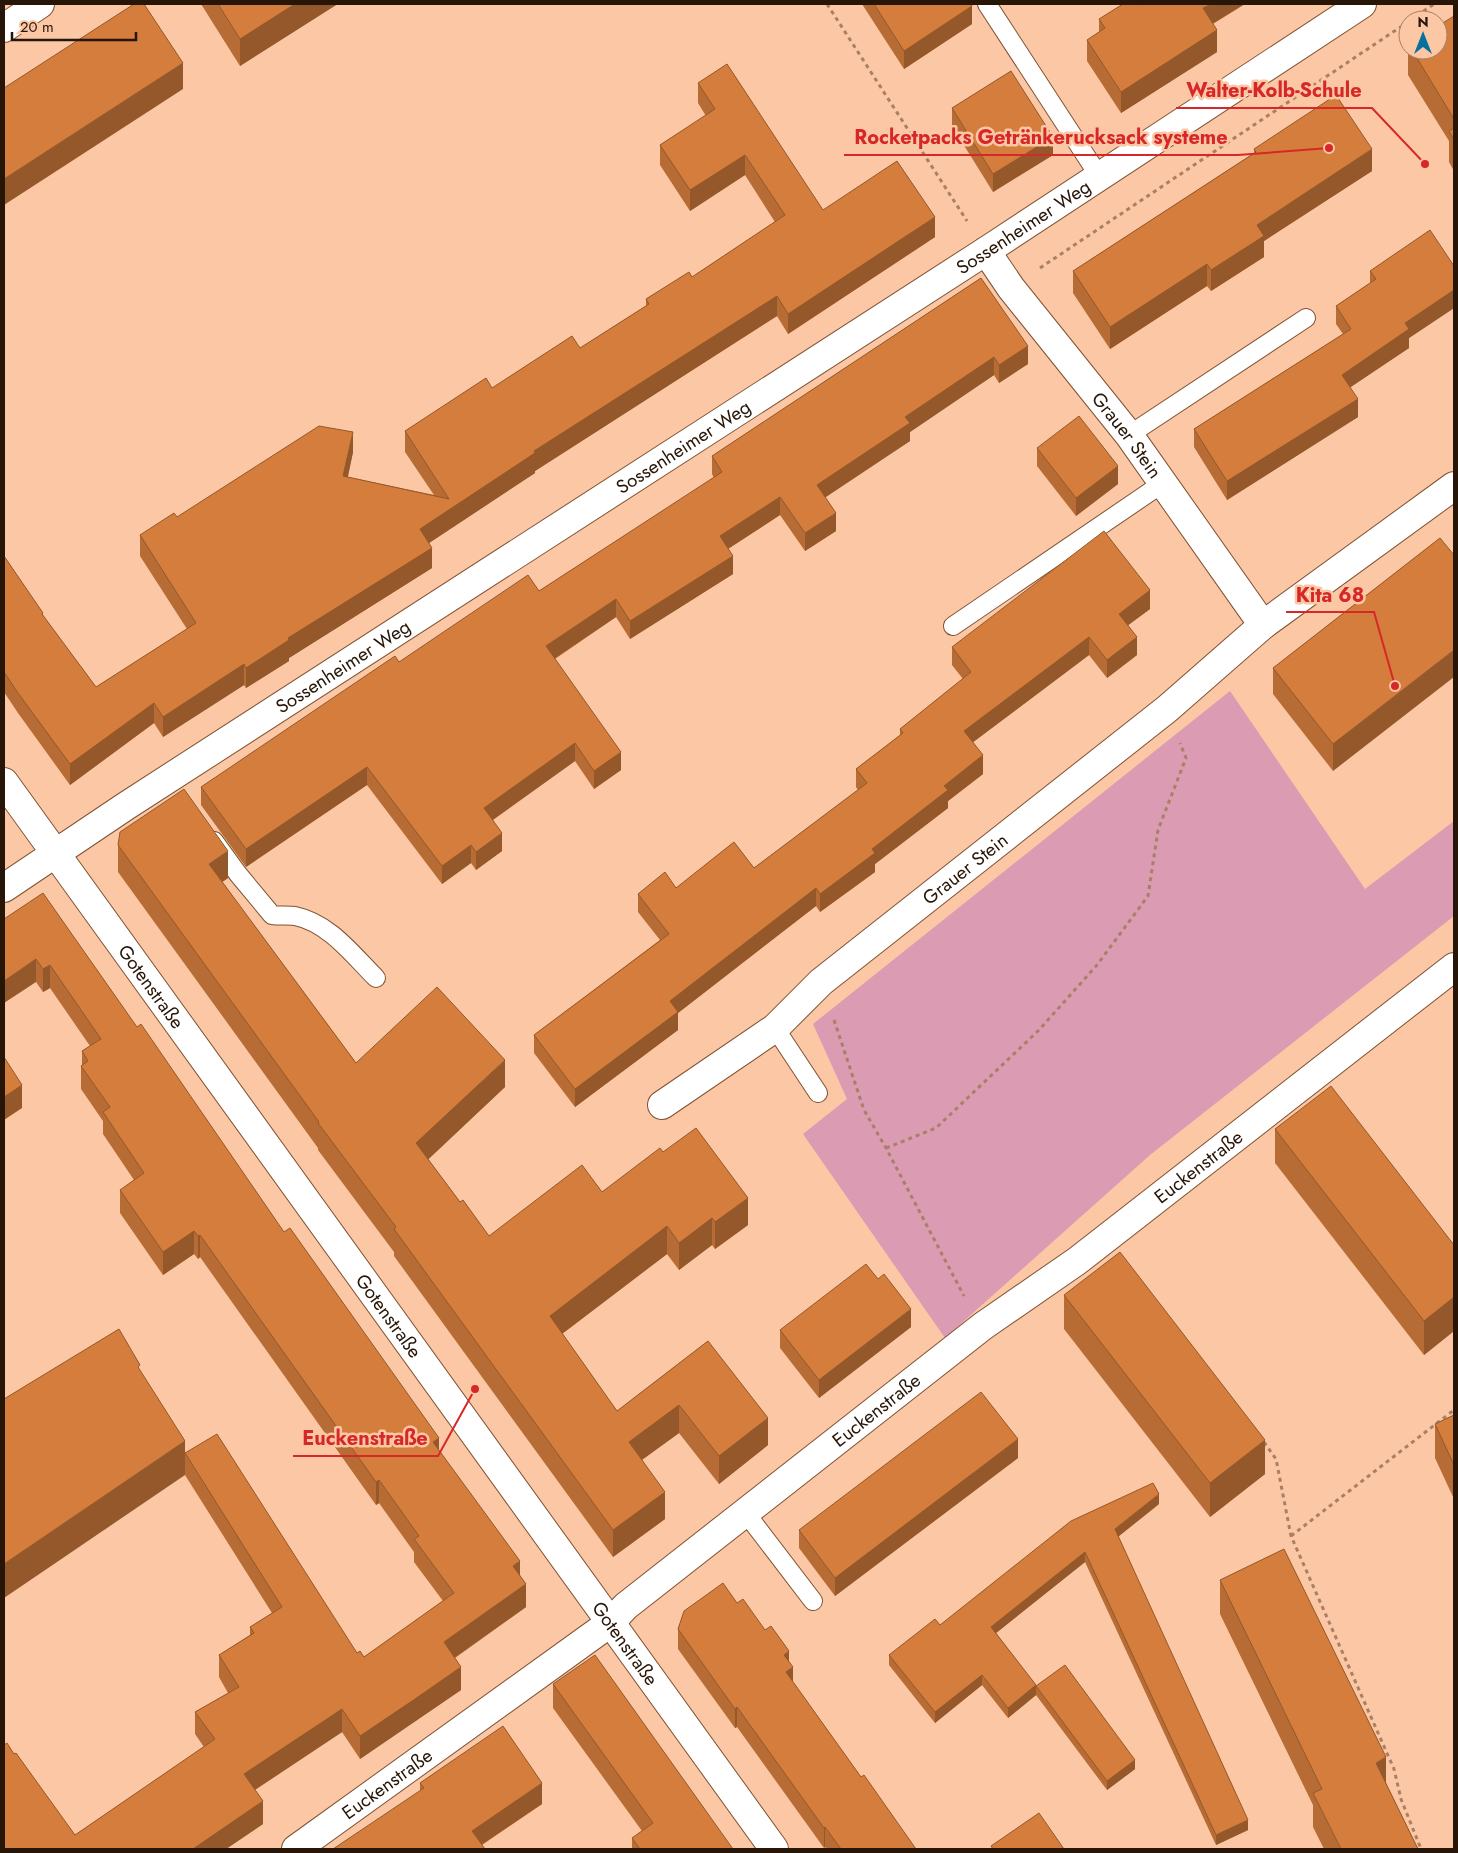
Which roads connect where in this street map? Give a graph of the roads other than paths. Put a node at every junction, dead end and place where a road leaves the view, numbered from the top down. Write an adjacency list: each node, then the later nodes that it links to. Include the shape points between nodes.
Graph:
1 (40, 4): 4 (street)
2 (987, 4): 5 (lane)
3 (1362, 4): 5 (street, Sossenheimer Weg)
4 (4, 28)
5 (1100, 176): 6 (street, Sossenheimer Weg)
6 (986, 251): 8 (street, Grauer Stein, via 1010,288); 15 (street, Sossenheimer Weg, via 175,786)
7 (1306, 318): 8 (lane)
8 (1129, 435): 9 (street, Grauer Stein)
9 (1163, 482): 11 (street, Grauer Stein); 12 (lane)
10 (1454, 486): 11 (street, Grauer Stein)
11 (1263, 625): 19 (street, Grauer Stein, via 1167,708 821,982)
12 (953, 626)
13 (4, 782): 15 (street, Gotenstraße)
14 (204, 826): 18 (lane, via 272,915 295,916 328,930)
15 (55, 853): 16 (street, Sossenheimer Weg); 24 (street, Gotenstraße)
16 (4, 888)
17 (1454, 967): 22 (street, Euckenstraße, via 1077,1261 983,1326)
18 (376, 978)
19 (775, 1028): 20 (lane); 21 (street, Grauer Stein)
20 (818, 1093)
21 (662, 1105)
22 (745, 1512): 23 (lane); 24 (street, Euckenstraße, via 626,1606)
23 (813, 1602)
24 (610, 1623): 25 (street, Euckenstraße); 26 (street, Gotenstraße)
25 (296, 1849)
26 (774, 1849)

